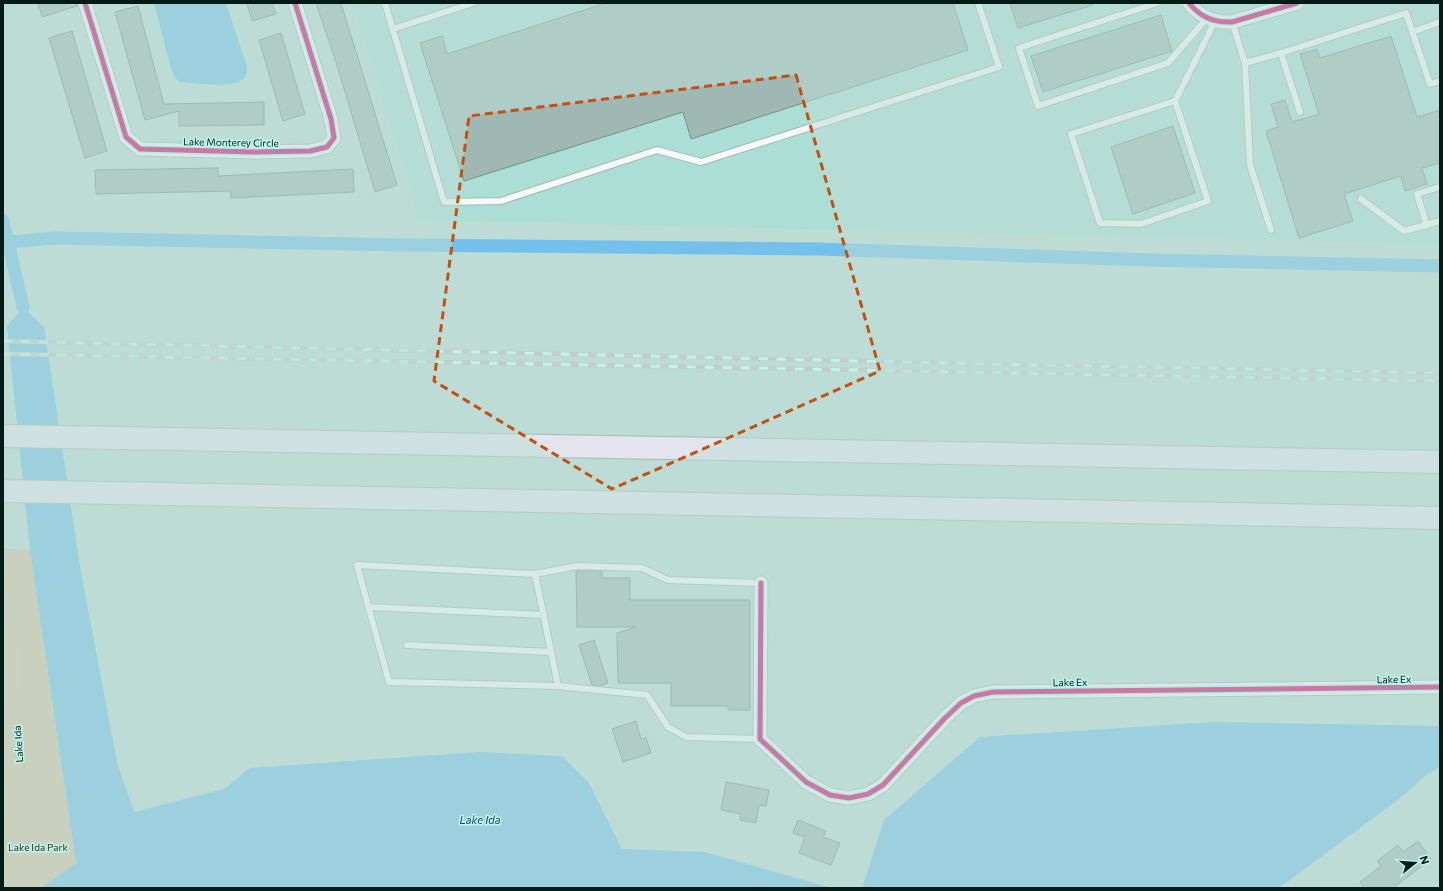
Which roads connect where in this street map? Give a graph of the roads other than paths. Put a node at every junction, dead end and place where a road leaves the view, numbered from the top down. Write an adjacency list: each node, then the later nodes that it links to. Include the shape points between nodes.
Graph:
1 (85, 3): 2 (street, Lake Monterey Circle, via 126,137 140,149 254,152 310,151 327,147 334,138)
2 (296, 3)
3 (385, 3): 12 (lane)
4 (473, 3): 12 (lane)
5 (978, 3): 12 (lane, via 999,67 701,162 657,150 501,201 444,202)
6 (1157, 3): 9 (lane, via 1019,48 1038,106 1168,63)
7 (1297, 3): 10 (street)
8 (1194, 5): 9 (street)
9 (1211, 20): 10 (street); 17 (lane)
10 (1232, 22): 15 (lane)
11 (1440, 22): 13 (lane)
12 (393, 29)
13 (1412, 32): 14 (lane, via 1406,14); 16 (lane, via 1430,84)
14 (1281, 53): 15 (lane); 18 (lane)
15 (1245, 63): 23 (lane, via 1250,165)
16 (1440, 81)
17 (1175, 101): 17 (lane, via 1208,201 1141,224 1100,223 1071,134)
18 (1300, 112)
19 (1440, 187): 22 (lane, via 1418,194)
20 (1361, 199): 22 (lane, via 1404,231)
21 (1440, 221): 22 (lane)
22 (1427, 226)
23 (1271, 230)
24 (3, 436): 25 (highway)
25 (1440, 462)
26 (3, 491): 27 (highway)
27 (1440, 518)
28 (535, 574): 29 (lane, via 577,566 642,568 668,580); 30 (lane, via 357,565); 31 (lane)
29 (761, 583): 36 (street)
30 (368, 607): 31 (lane); 34 (lane, via 389,682)
31 (544, 615): 33 (lane)
32 (407, 645): 33 (lane)
33 (551, 652): 34 (lane)
34 (558, 686): 36 (lane, via 647,695 668,727 686,737)
35 (1440, 687): 36 (street, Lake Ex, via 993,692 974,696 961,703 883,785 868,794 849,798 830,795 806,782)
36 (760, 739)

